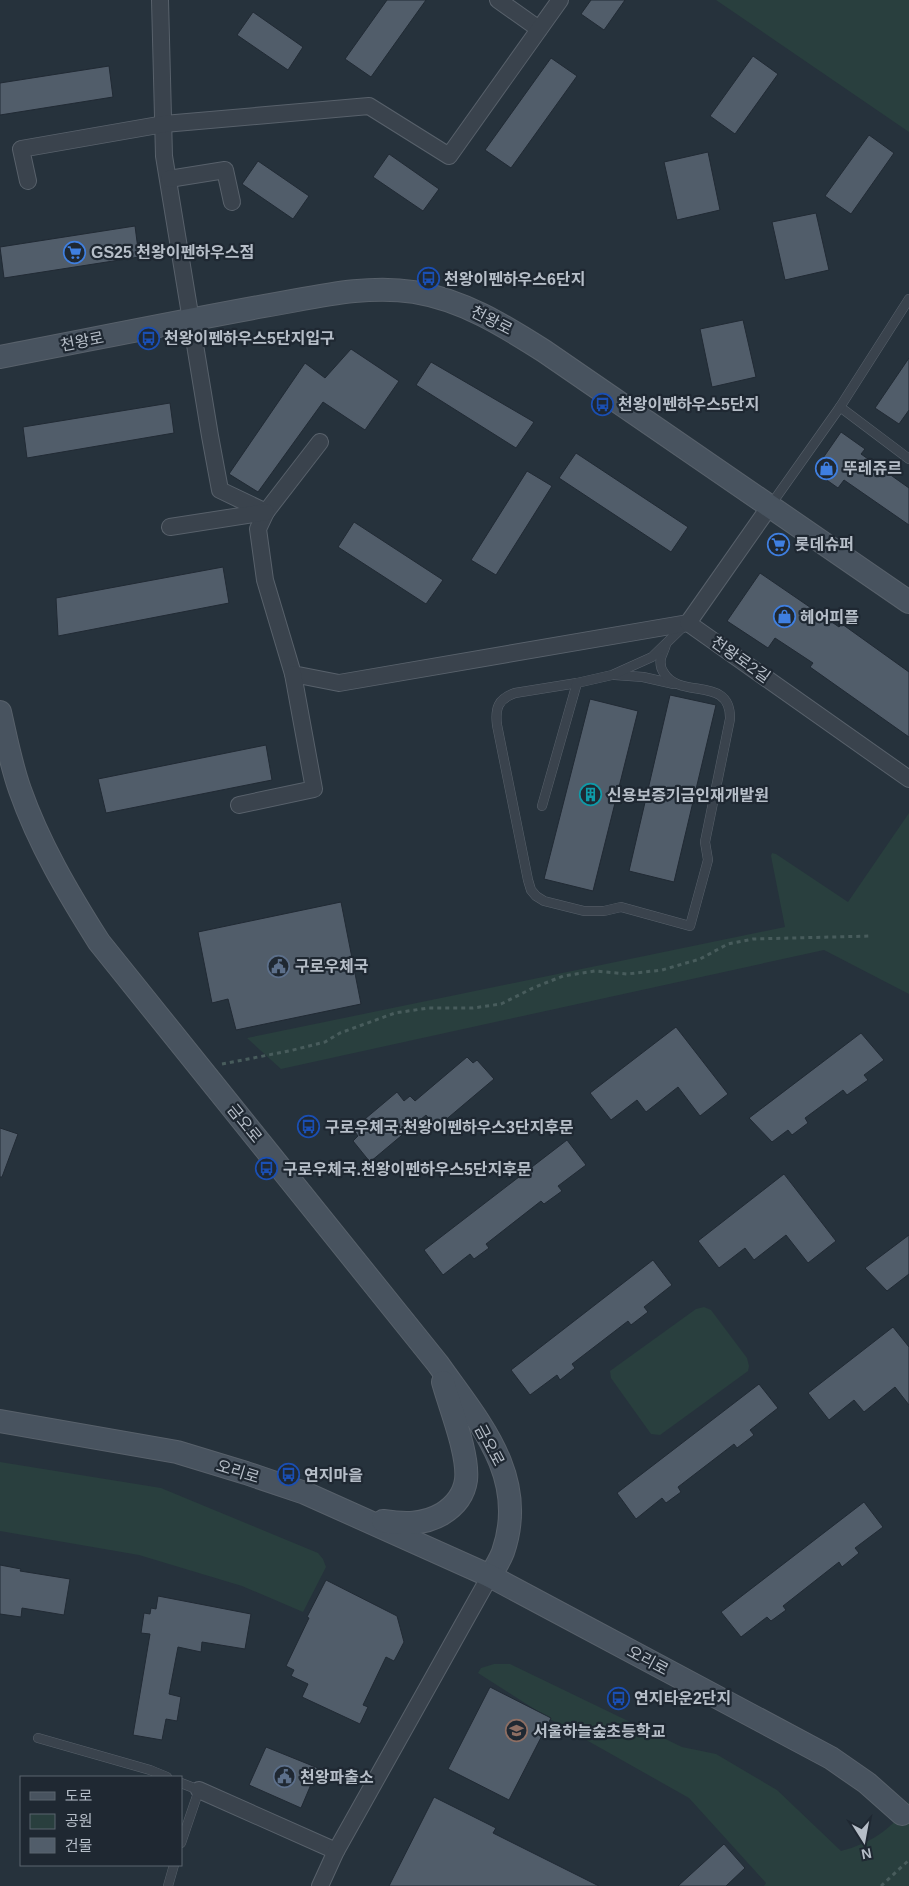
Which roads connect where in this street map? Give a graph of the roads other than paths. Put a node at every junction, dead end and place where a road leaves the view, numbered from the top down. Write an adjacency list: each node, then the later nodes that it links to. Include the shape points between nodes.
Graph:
1 (160, 0): 5 (street)
2 (498, 0): 4 (street)
3 (560, 0): 4 (street)
4 (539, 30): 5 (street, via 448,156 369,106)
5 (164, 124): 6 (street, via 164,156); 7 (street, via 21,149)
6 (169, 179): 8 (street, via 225,170); 10 (street)
7 (28, 181)
8 (232, 202)
9 (909, 299): 12 (lane)
10 (192, 319): 11 (main road, 천왕로); 15 (main road, 천왕로, via 374,290 414,292 449,300 522,336); 16 (street, via 220,490)
11 (0, 357)
12 (840, 407): 14 (lane); 15 (lane)
13 (320, 442): 16 (street)
14 (909, 459)
15 (770, 506): 18 (main road, 천왕로); 19 (street)
16 (266, 512): 17 (street); 21 (street, via 258,529 265,580)
17 (170, 527)
18 (909, 602)
19 (688, 622): 20 (lane); 21 (street, via 339,683); 26 (street, 천왕로2길)
20 (666, 644): 22 (lane, via 652,657); 24 (lane, via 660,660 661,668 672,682)
21 (293, 674): 27 (street, via 314,789)
22 (612, 675): 23 (lane); 24 (lane, via 643,677)
23 (577, 683): 24 (lane, via 515,693 506,696 497,708 499,734 531,890 544,901 584,911 621,907 690,926 708,860 705,842 730,712 719,694); 28 (lane)
24 (679, 685)
25 (0, 712): 29 (main road, 금오로, via 19,788 33,825 51,863 99,942)
26 (909, 778)
27 (240, 805)
28 (542, 806)
29 (438, 1364): 31 (main road, via 465,1465 466,1480 462,1494 451,1509 421,1522 404,1524); 32 (main road, 금오로, via 494,1446 509,1488 508,1535)
30 (0, 1421): 31 (main road, 오리로, via 176,1452 263,1478)
31 (364, 1519): 32 (main road, 오리로)
32 (490, 1576): 37 (main road, 오리로, via 831,1758 867,1783); 39 (street)
33 (38, 1738): 34 (lane)
34 (164, 1776)
35 (182, 1783): 36 (lane)
36 (199, 1790): 38 (lane); 39 (street)
37 (902, 1814)
38 (182, 1840)
39 (336, 1851): 42 (street)
40 (174, 1866): 41 (lane)
41 (168, 1886)
42 (320, 1886)

